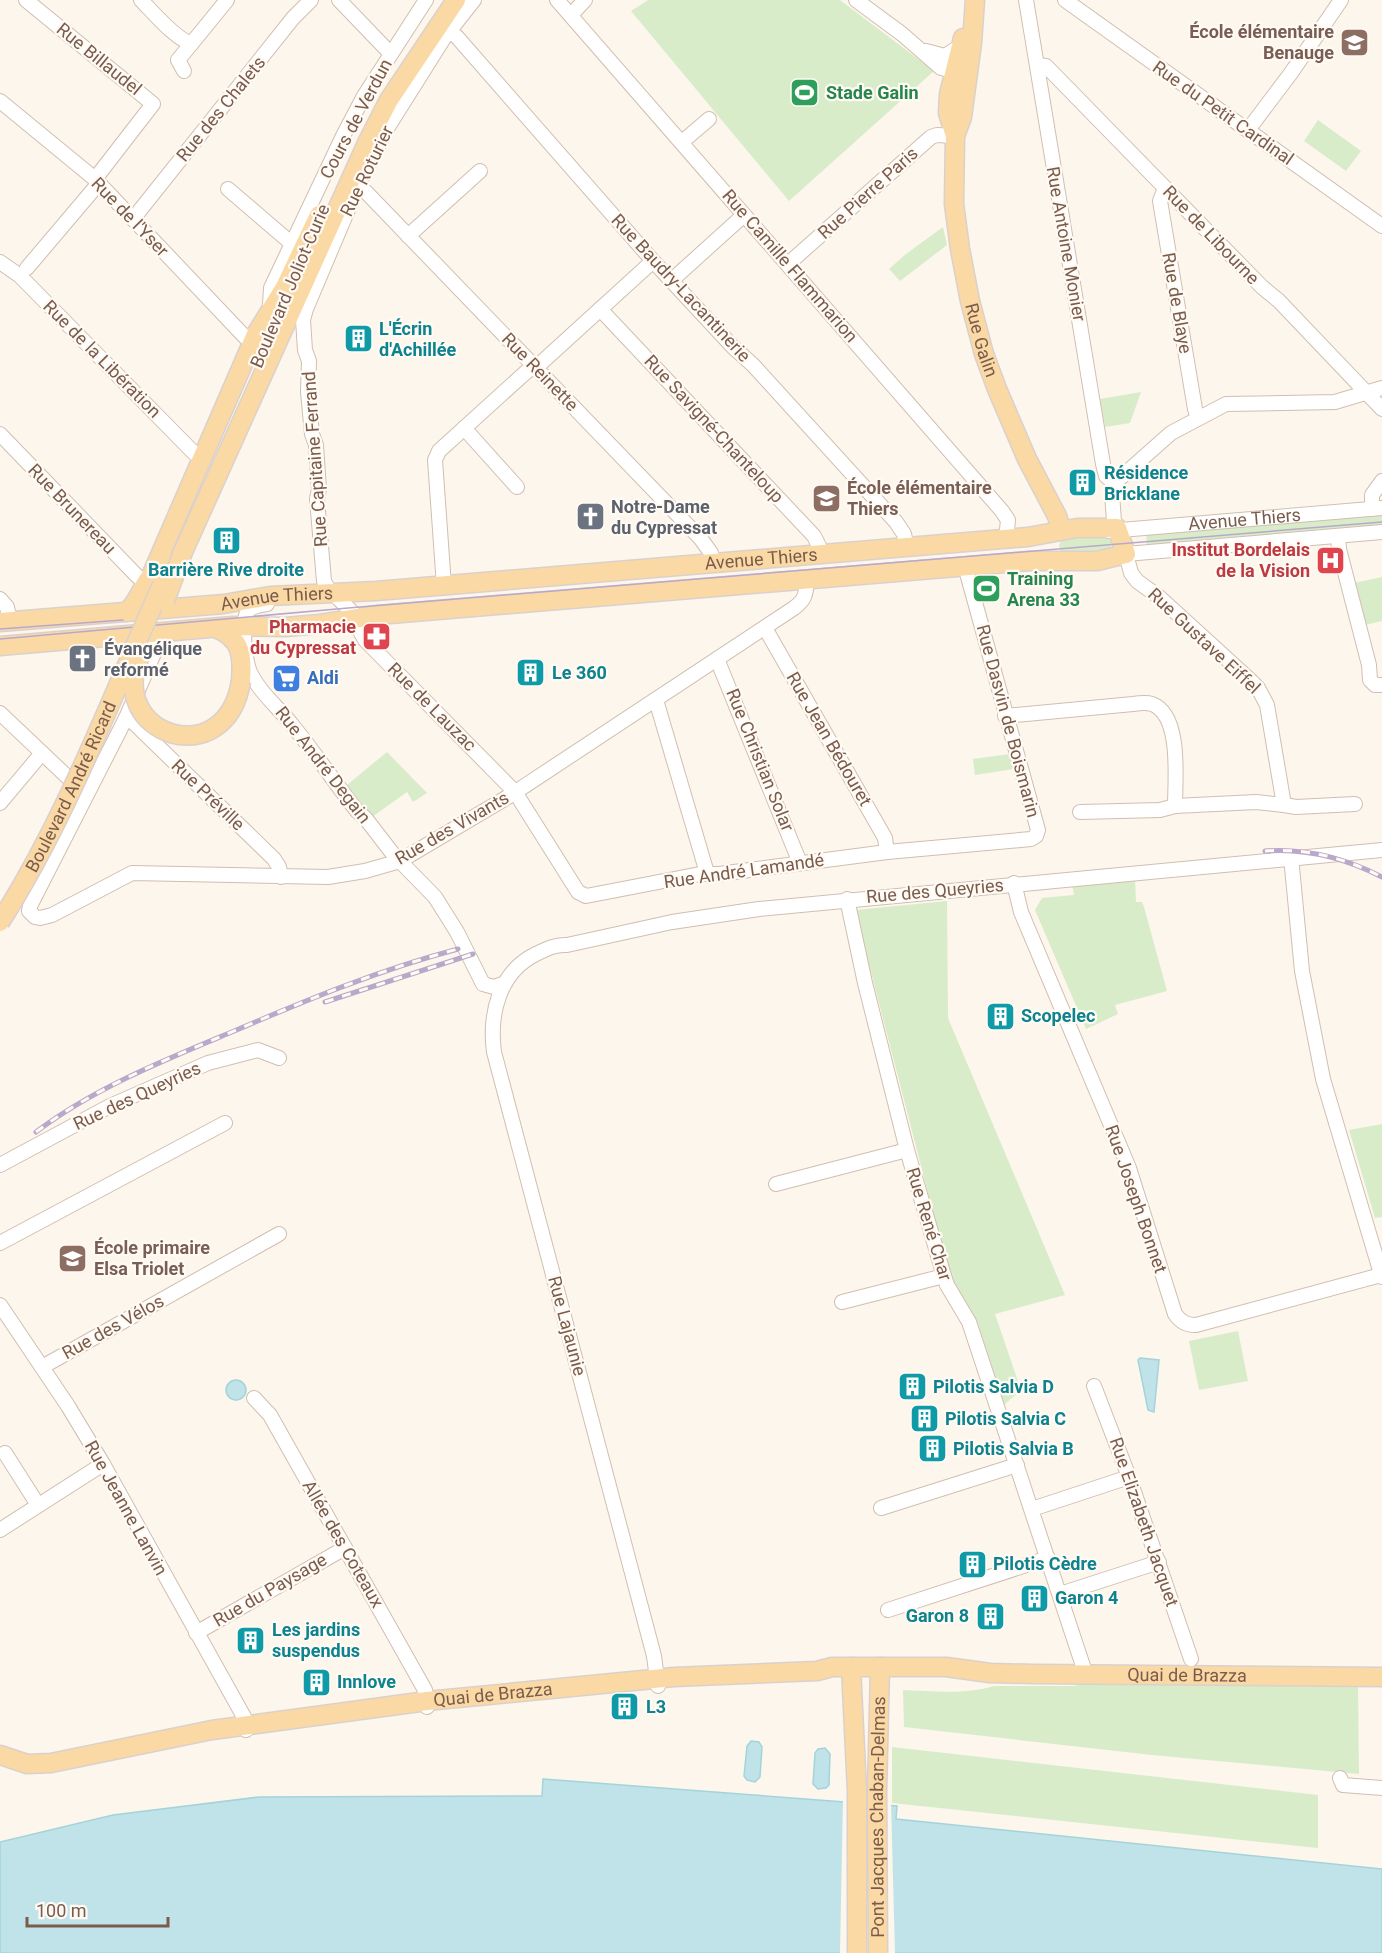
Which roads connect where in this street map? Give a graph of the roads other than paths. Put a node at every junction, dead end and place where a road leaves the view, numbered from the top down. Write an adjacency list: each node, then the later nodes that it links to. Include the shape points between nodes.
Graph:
1 (26, 0): 35 (street, Rue Billaudel, via 153,104)
2 (141, 0): 22 (street, via 186,43)
3 (227, 0): 22 (street)
4 (311, 0): 41 (street, Rue des Chalets)
5 (339, 0): 25 (street)
6 (426, 0): 25 (street, Cours de Verdun)
7 (441, 0): 39 (main road, Boulevard Joliot-Curie, via 379,94)
8 (456, 0): 53 (main road, Boulevard Joliot-Curie, via 389,100)
9 (474, 0): 21 (street, Rue Roturier)
10 (557, 0): 19 (street, Rue Camille Flammarion)
11 (585, 0): 19 (street)
12 (856, 0): 24 (street)
13 (964, 0): 23 (main road)
14 (975, 0): 20 (main road)
15 (981, 0): 20 (street)
16 (1026, 0): 26 (street, Rue Antoine Monier)
17 (1065, 0): 31 (street, Rue du Petit Cardinal)
18 (1341, 0): 31 (street)
19 (571, 15): 33 (street, Rue Camille Flammarion)
20 (974, 25): 28 (main road)
21 (449, 31): 37 (street, Rue Roturier, via 388,127); 45 (street, Rue Baudry-Lacantinerie)
22 (192, 43): 27 (street, via 178,60)
23 (962, 45): 24 (street, via 945,56); 28 (main road)
24 (918, 49): 28 (street, via 941,68)
25 (390, 53): 44 (street, Cours de Verdun, via 343,135)
26 (1037, 65): 38 (street, Rue de Libourne, via 1046,66); 63 (street, Rue Antoine Monier, via 1103,464 1106,476)
27 (184, 72)
28 (961, 73): 32 (main road, Rue Galin, via 962,117)
29 (0, 101): 35 (street, Rue de l'Yser)
30 (709, 119): 33 (street)
31 (1248, 130): 42 (street, Rue du Petit Cardinal)
32 (955, 136): 47 (street, Rue Pierre Paris, via 931,137); 67 (main road, Rue Galin, via 956,226 984,354 1003,406 1057,516)
33 (682, 142): 40 (street, Rue Camille Flammarion)
34 (480, 171): 43 (street)
35 (97, 181): 41 (street, Rue de l'Yser); 48 (street)
36 (228, 189): 44 (street)
37 (358, 189): 43 (street, Rue Reinette, via 366,192); 52 (street, Rue Roturier)
38 (1167, 190): 56 (street, Rue de Libourne); 58 (street, Rue de Blaye, via 1160,201)
39 (320, 215): 50 (main road); 53 (main road, Boulevard Joliot-Curie)
40 (744, 215): 47 (street, Rue Camille Flammarion); 49 (street)
41 (133, 219): 53 (street, Rue de l'Yser, via 245,337)
42 (1382, 226)
43 (408, 236): 54 (street, Rue Reinette)
44 (291, 243): 50 (street, Cours de Verdun, via 271,288)
45 (653, 261): 49 (street, Rue Baudry-Lacantinerie); 51 (street)
46 (0, 262): 61 (street, Rue de la Libération, via 20,276)
47 (788, 264): 69 (street, Rue Camille Flammarion, via 1006,515)
48 (27, 268)
49 (672, 280): 71 (street, Rue Baudry-Lacantinerie, via 896,522)
50 (272, 308): 53 (main road)
51 (600, 309): 54 (street); 73 (street, Rue Savigné-Chanteloup, via 814,536)
52 (303, 320): 80 (street, Rue Capitaine Ferrand, via 324,581)
53 (262, 349): 61 (main road); 72 (main road, Boulevard Joliot-Curie); 78 (main road, Boulevard Joliot-Curie, via 175,548)
54 (534, 367): 59 (street); 75 (street, Rue Reinette, via 701,538)
55 (1382, 388): 56 (street)
56 (1366, 392): 57 (street, Rue de Libourne); 58 (street, via 1335,402 1226,404)
57 (1382, 409)
58 (1198, 418): 63 (street, via 1159,442)
59 (464, 428): 64 (street); 79 (street, via 439,451 435,460)
60 (0, 434): 78 (street, Rue Brunereau, via 137,576)
61 (202, 457): 78 (main road)
62 (1382, 481): 65 (street, via 1372,495)
63 (1115, 484): 70 (street, Rue Gustave Eiffel, via 1114,521)
64 (517, 487)
65 (1377, 509): 70 (street, Avenue Thiers)
66 (1382, 532): 68 (street, Avenue Thiers)
67 (1058, 535): 69 (main road, Avenue Thiers); 70 (main road, Avenue Thiers, via 1099,527); 74 (main road, Rue Galin, via 1051,549)
68 (1338, 536): 70 (street, Avenue Thiers); 92 (street, via 1370,680)
69 (1006, 539): 71 (main road, Avenue Thiers)
70 (1122, 542): 74 (main road, Avenue Thiers, via 1097,561); 102 (street, Rue Gustave Eiffel, via 1137,581 1258,688 1267,705)
71 (907, 548): 73 (main road, Avenue Thiers)
72 (183, 552): 78 (main road, Boulevard André Ricard, bridge); 91 (main road, bridge, via 134,672 136,701 156,726 175,735 195,735 216,727 229,714 239,694)
73 (819, 555): 75 (main road, Avenue Thiers)
74 (1060, 560): 76 (main road, Avenue Thiers)
75 (714, 563): 79 (main road, Avenue Thiers)
76 (965, 566): 77 (main road, Avenue Thiers); 95 (street, Rue Dasvin de Boismarin)
77 (806, 580): 83 (main road, Avenue Thiers); 87 (street, Rue des Vivants, via 804,599)
78 (153, 581): 82 (main road); 115 (main road, Boulevard André Ricard, bridge, via 67,798)
79 (444, 586): 80 (main road, Avenue Thiers)
80 (337, 597): 82 (main road, Avenue Thiers, via 303,593 238,603); 83 (street, Rue Capitaine Ferrand); 85 (street, via 340,611 333,615); 85 (street, via 257,605 247,613)
81 (0, 599): 84 (street, via 7,607)
82 (133, 611): 84 (main road, Avenue Thiers); 88 (street)
83 (358, 618): 85 (main road, Avenue Thiers); 98 (street, Rue de Lauzac, via 365,640)
84 (5, 622)
85 (252, 627): 86 (main road, Avenue Thiers); 91 (street)
86 (216, 628): 88 (main road, Avenue Thiers); 91 (main road, via 232,637)
87 (765, 628): 90 (street, Rue des Vivants); 107 (street, Rue Jean Bédouret, via 885,838)
88 (146, 635): 89 (main road, Avenue Thiers); 96 (street, via 155,651)
89 (0, 646)
90 (717, 659): 93 (street, Rue des Vivants); 110 (street, Rue Christian Solar)
91 (244, 663): 109 (street, Rue André Degain)
92 (1382, 685)
93 (656, 700): 98 (street, Rue des Vivants); 111 (street)
94 (0, 713): 97 (street)
95 (1005, 716): 103 (street, via 1150,703 1165,713 1172,727); 105 (street, Rue Dasvin de Boismarin, via 1038,830)
96 (126, 718): 99 (street); 112 (street, Rue Préville, via 274,859)
97 (42, 753): 99 (street); 100 (street)
98 (515, 792): 109 (street, Rue des Vivants); 111 (street, Rue André Lamandé, via 581,895)
99 (88, 794): 112 (street, Rue des Vivants, via 30,906 35,917 68,908 132,873)
100 (0, 803)
101 (1355, 804): 102 (street)
102 (1284, 805): 103 (street, via 1257,802)
103 (1175, 806): 104 (street, via 1160,810)
104 (1080, 812)
105 (1031, 839): 107 (street, Rue André Lamandé)
106 (1382, 850): 108 (street, Rue des Queyries)
107 (887, 852): 110 (street, Rue André Lamandé)
108 (1291, 857): 113 (street, Rue des Queyries); 125 (street, via 1302,971 1323,1078)
109 (400, 861): 112 (street, Rue des Vivants, via 328,877); 116 (street, Rue André Degain, via 448,915 483,984 494,987)
110 (800, 863): 111 (street, Rue André Lamandé)
111 (707, 873)
112 (281, 877)
113 (1014, 883): 114 (street, Rue des Queyries); 125 (street, Rue Joseph Bonnet, via 1021,912 1129,1168 1179,1321 1196,1325)
114 (847, 899): 116 (street, Rue des Queyries, via 707,916 560,945 529,957); 119 (street, Rue René Char)
115 (0, 922)
116 (505, 983): 150 (street, Rue Lajaunie, via 492,1021 494,1052)
117 (279, 1058): 120 (street, Rue des Queyries, via 258,1050 208,1062 110,1106)
118 (225, 1123): 123 (street)
119 (907, 1150): 121 (street); 124 (street, Rue René Char)
120 (0, 1164)
121 (776, 1184)
122 (279, 1234): 128 (street, Rue des Vélos)
123 (0, 1243)
124 (944, 1276): 126 (street); 133 (street, Rue René Char, via 969,1322)
125 (1382, 1276)
126 (842, 1302)
127 (0, 1305): 128 (street, Rue Jeanne Lanvin)
128 (42, 1367): 132 (street, Rue Jeanne Lanvin)
129 (1095, 1386): 134 (street, Rue Elizabeth Jacquet)
130 (254, 1398): 139 (street, Allée des Coteaux, via 270,1415)
131 (5, 1452): 135 (street)
132 (103, 1464): 135 (street); 144 (street, Rue Jeanne Lanvin)
133 (1017, 1464): 136 (street); 137 (street, Rue René Char)
134 (1129, 1477): 137 (street); 141 (street, Rue Elizabeth Jacquet)
135 (38, 1505): 138 (street)
136 (881, 1508)
137 (1032, 1509): 140 (street, Rue René Char)
138 (0, 1530)
139 (345, 1548): 144 (street, Rue du Paysage); 151 (street, Allée des Coteaux)
140 (1048, 1558): 142 (street, Rue René Char); 143 (street)
141 (1159, 1562): 142 (street); 145 (street, Rue Elizabeth Jacquet)
142 (1060, 1594): 148 (street, Rue René Char)
143 (888, 1610)
144 (196, 1633): 152 (street, Rue Jeanne Lanvin)
145 (1191, 1659)
146 (851, 1673): 147 (main road, Quai de Brazza); 150 (main road, Quai de Brazza, via 832,1667 817,1671); 157 (main road, Pont Jacques Chaban-Delmas, via 857,1791)
147 (880, 1673): 148 (main road, Quai de Brazza, via 946,1667 990,1673); 158 (main road, Pont Jacques Chaban-Delmas)
148 (1086, 1675): 149 (main road, Quai de Brazza)
149 (1382, 1677)
150 (657, 1678): 151 (main road, Quai de Brazza)
151 (426, 1701): 152 (main road, Quai de Brazza)
152 (245, 1724): 153 (main road, Quai de Brazza, via 51,1763 27,1764); 154 (main road, Quai de Brazza, via 52,1770 26,1771)
153 (0, 1755)
154 (0, 1765)
155 (1340, 1778): 156 (street, via 1342,1785)
156 (1382, 1788)
157 (857, 1953)
158 (878, 1953)

